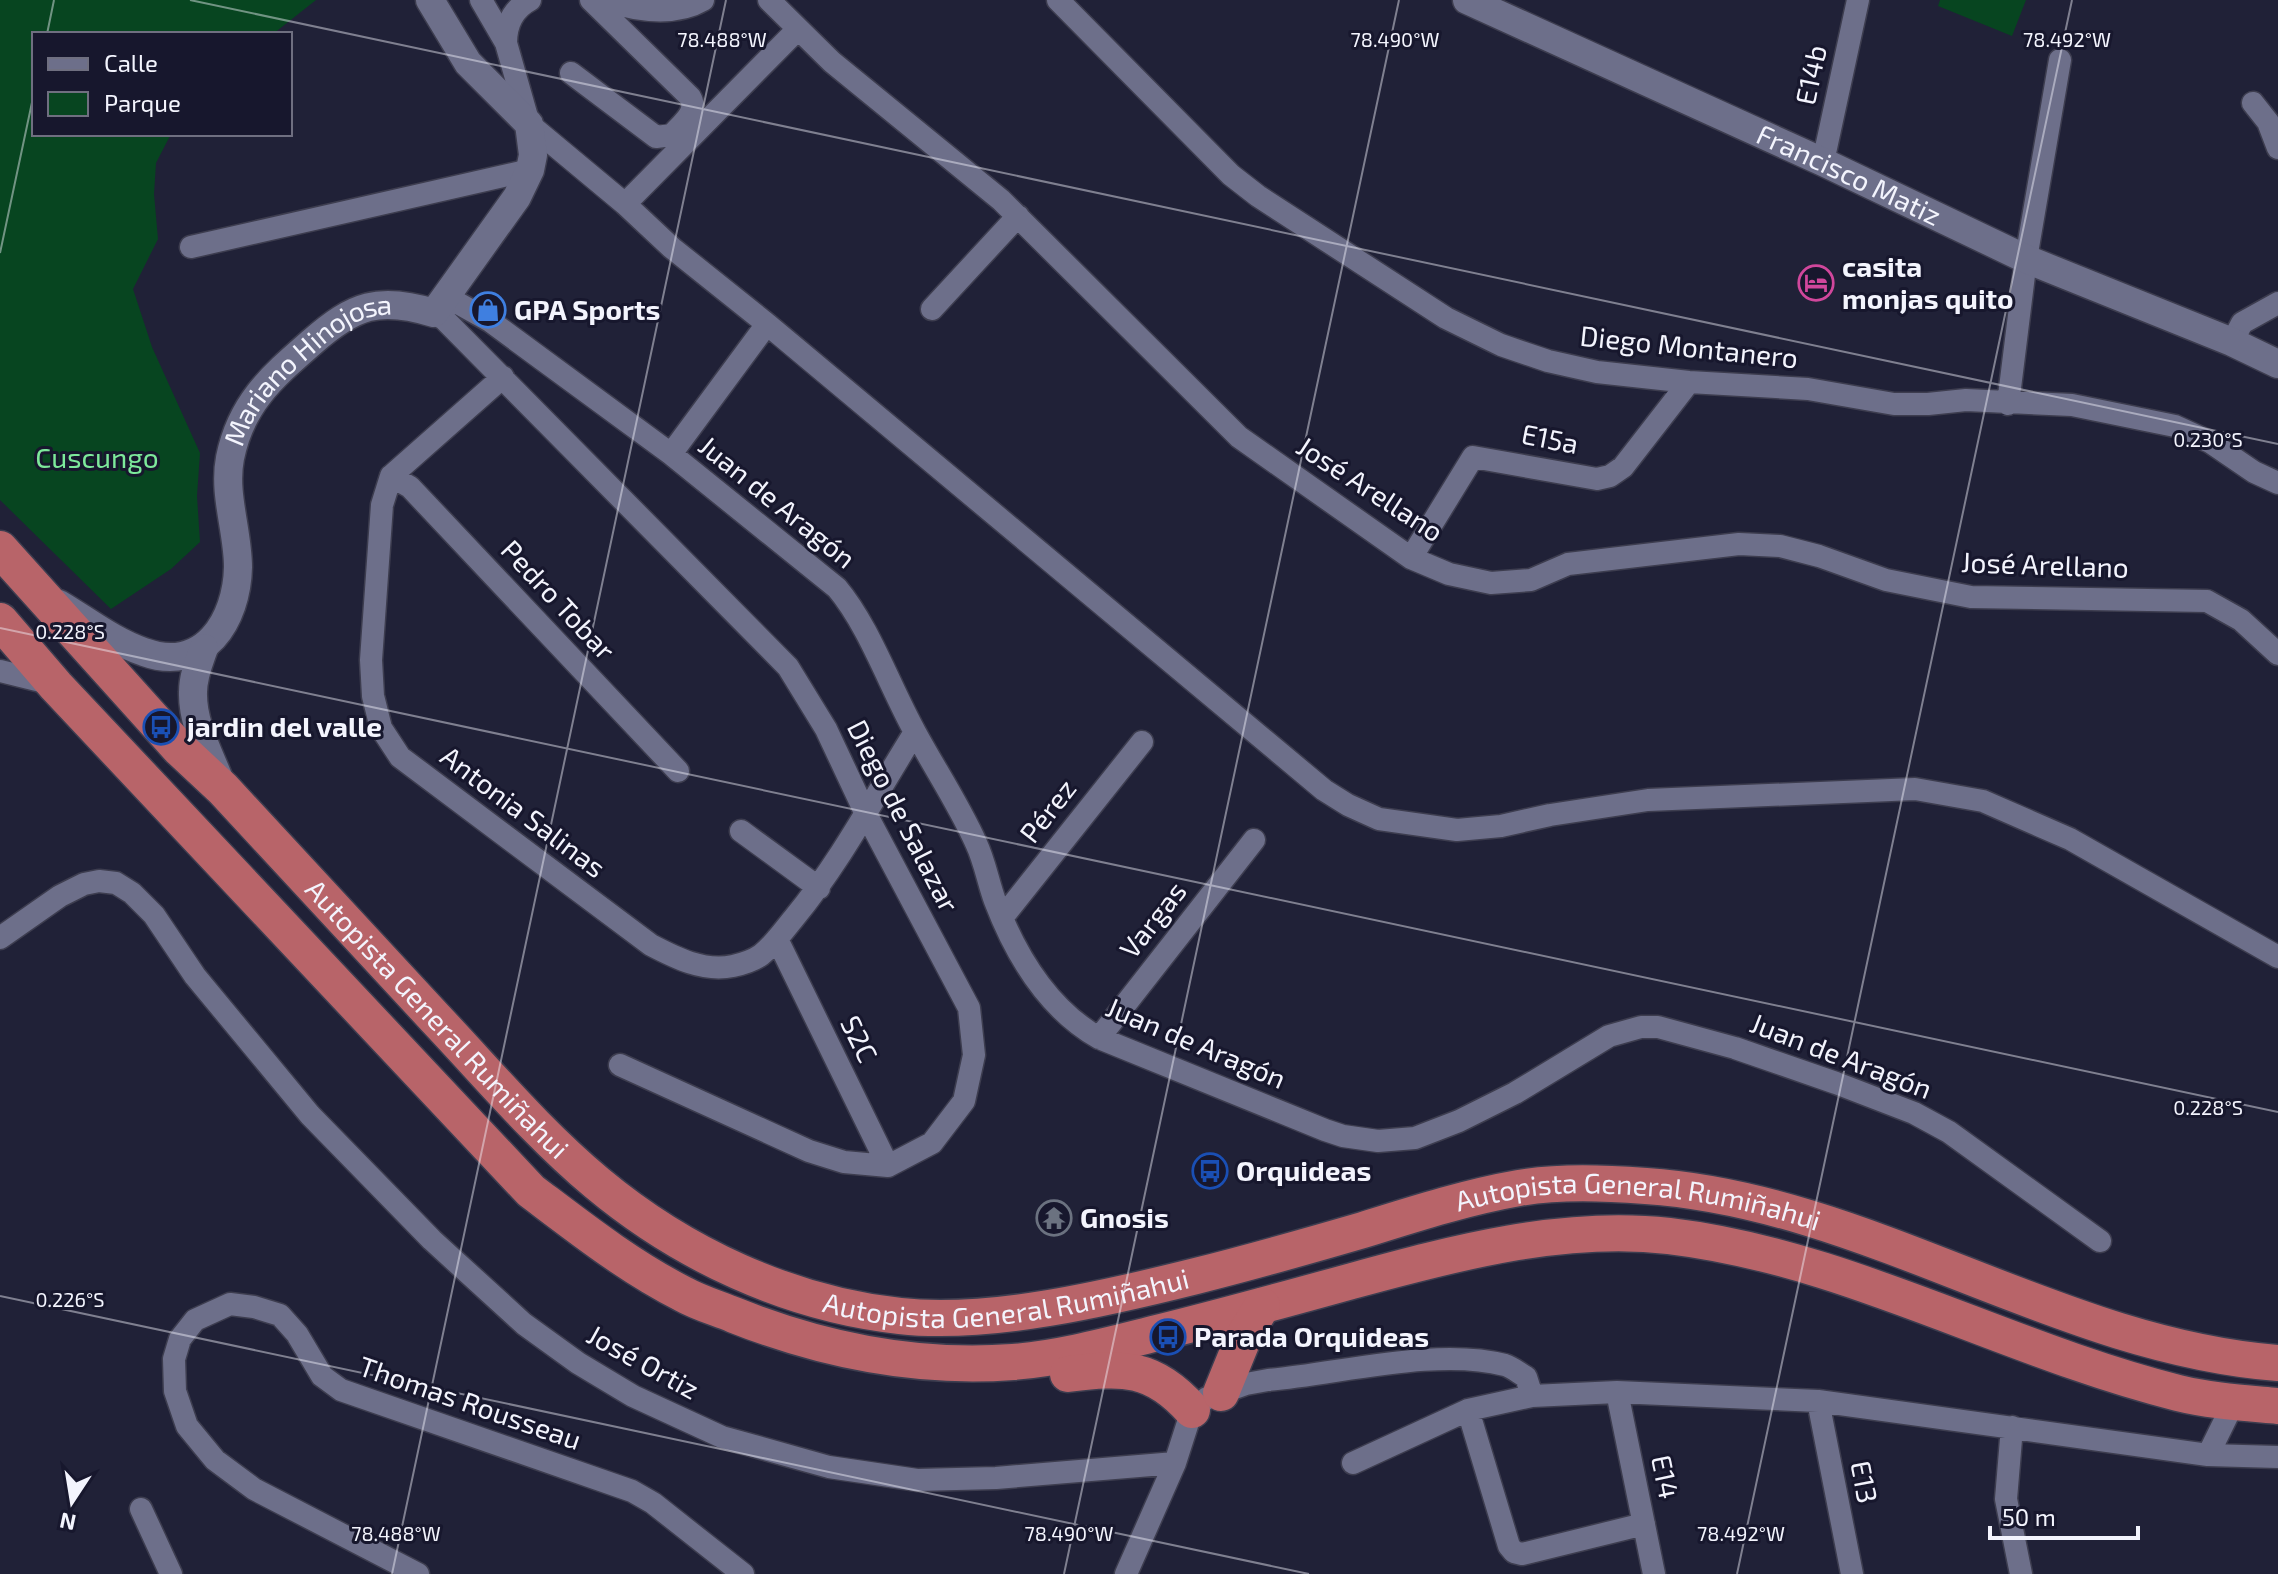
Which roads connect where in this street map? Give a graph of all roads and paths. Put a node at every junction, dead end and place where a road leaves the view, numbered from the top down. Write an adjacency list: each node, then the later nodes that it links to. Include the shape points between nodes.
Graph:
1 (430, 0): 17 (street, via 468,63)
2 (481, 0): 13 (street, Mariano Hinojosa)
3 (530, 0): 13 (street, via 513,14)
4 (591, 0): 15 (street, via 690,97 693,111 672,135 656,137)
5 (603, 0): 6 (street, via 632,9 669,10)
6 (703, 0)
7 (769, 0): 12 (street, José Arellano)
8 (1058, 0): 32 (street, Diego Montanero, via 1231,175 1446,318 1548,361)
9 (1467, 0): 11 (street, Francisco Matiz)
10 (1858, 0): 19 (street, E14b)
11 (1501, 7): 19 (street, Francisco Matiz)
12 (798, 29): 21 (street); 22 (street, José Arellano)
13 (506, 43): 17 (street, Mariano Hinojosa)
14 (2060, 60): 24 (street)
15 (571, 73)
16 (2253, 103): 18 (street)
17 (529, 124): 20 (street, Mariano Hinojosa); 21 (street)
18 (2278, 148)
19 (1823, 162): 24 (street, Francisco Matiz)
20 (530, 170): 23 (street); 26 (street, Mariano Hinojosa, via 517,197)
21 (625, 204): 28 (street)
22 (1018, 216): 27 (street); 38 (street, José Arellano, via 1239,437)
23 (191, 247)
24 (2026, 259): 29 (street, Francisco Matiz); 33 (street)
25 (2278, 303): 29 (street, via 2242,323)
26 (440, 305): 31 (street, Diego de Salazar, via 444,319); 34 (street, Juan de Aragón, via 490,321); 41 (street, Mariano Hinojosa, via 384,304 338,319 267,381 252,401 235,440 228,476 236,592 225,625)
27 (932, 309)
28 (767, 324): 34 (street); 56 (street, via 1324,790 1379,819 1457,830 1648,800 1942,792 1983,801 2070,839)
29 (2232, 342): 30 (street, Francisco Matiz)
30 (2278, 364)
31 (503, 377): 35 (street); 49 (street, Diego de Salazar, via 788,667 826,729)
32 (1689, 382): 33 (street, Diego Montanero, via 1808,389 1894,404); 38 (street, E15a, via 1623,467 1610,476 1597,479 1473,457)
33 (2008, 404): 36 (street, Diego Montanero, via 2072,405 2175,426)
34 (671, 454): 45 (street, Juan de Aragón, via 837,588)
35 (391, 476): 47 (street, Pedro Tobar, via 410,487); 55 (street, Antonia Salinas, via 382,505 371,660 381,728 400,757 651,945 676,958 698,966 733,966 761,955)
36 (2278, 483)
37 (0, 549): 39 (highway, Autopista General Rumiñahui)
38 (1411, 558): 42 (street, José Arellano, via 1491,583 1531,580 1568,564 1739,544 1780,546 1886,580 1971,597 2207,601 2241,620)
39 (41, 593): 41 (street, via 143,652 175,657); 48 (highway, Autopista General Rumiñahui, via 179,748)
40 (0, 621): 44 (highway, Autopista General Rumiñahui)
41 (204, 648): 48 (street, Mariano Hinojosa, via 194,677 194,709)
42 (2278, 654)
43 (0, 671): 44 (street)
44 (56, 686): 62 (highway, Autopista General Rumiñahui, via 531,1191 606,1249 684,1295 774,1331)
45 (915, 732): 49 (street, Antonia Salinas); 53 (street, Juan de Aragón, via 975,841)
46 (1142, 742): 53 (street, Pérez)
47 (678, 771)
48 (223, 789): 63 (highway, Autopista General Rumiñahui, via 546,1138 594,1181 683,1244 800,1295 900,1316 980,1317 1150,1288 1520,1188 1648,1186 1775,1208 1909,1252 2110,1329 2193,1351)
49 (865, 812): 52 (street, Antonia Salinas); 59 (street, Diego de Salazar, via 969,1008 974,1055 964,1101 932,1143)
50 (741, 831): 52 (street)
51 (1254, 840): 57 (street, Vargas)
52 (819, 888): 55 (street, Antonia Salinas)
53 (1002, 918): 57 (street, Juan de Aragón, via 1048,997)
54 (0, 938): 74 (street, José Ortiz, via 84,884 116,883 132,893 310,1115 432,1240 524,1324 578,1363 633,1396 722,1437 829,1467 917,1480)
55 (777, 939): 59 (street, S2C)
56 (2278, 957)
57 (1099, 1038): 60 (street, Juan de Aragón, via 1325,1130 1378,1141 1431,1133 1515,1093 1609,1036 1658,1027 1735,1048 1914,1113 1949,1132)
58 (620, 1065): 59 (street, via 809,1151 844,1162)
59 (888, 1166)
60 (2100, 1241)
61 (1262, 1306): 62 (highway, Autopista General Rumiñahui, via 1083,1352 1013,1362); 66 (highway); 68 (highway, Autopista General Rumiñahui, via 1431,1259 1530,1241 1592,1233 1666,1236 1734,1246 1811,1267 2100,1369 2180,1393)
62 (883, 1356): 66 (highway, via 961,1380 1002,1382 1129,1370)
63 (2278, 1363)
64 (1617, 1392): 65 (street); 67 (street); 77 (street, E14)
65 (1532, 1396): 66 (street, via 1526,1377 1508,1365 1457,1359 1268,1380); 70 (street)
66 (1207, 1401): 74 (street)
67 (1818, 1401): 71 (street); 83 (street, E13)
68 (2234, 1402): 69 (highway, Autopista General Rumiñahui); 72 (street)
69 (2278, 1406)
70 (1468, 1410): 75 (street); 77 (street, via 1514,1552)
71 (2012, 1427): 72 (street); 84 (street, via 2006,1499)
72 (2208, 1455): 73 (street)
73 (2278, 1457)
74 (1175, 1463): 81 (street)
75 (1353, 1463)
76 (141, 1509): 78 (street)
77 (1644, 1524): 82 (street, E14)
78 (171, 1574)
79 (418, 1574): 80 (street, Thomas Rousseau, via 254,1489 215,1460 187,1426 175,1391 174,1359 180,1339 195,1320 230,1304 280,1315 330,1384 632,1491)
80 (743, 1574)
81 (1126, 1574)
82 (1654, 1574)
83 (1852, 1574)
84 (2021, 1574)

